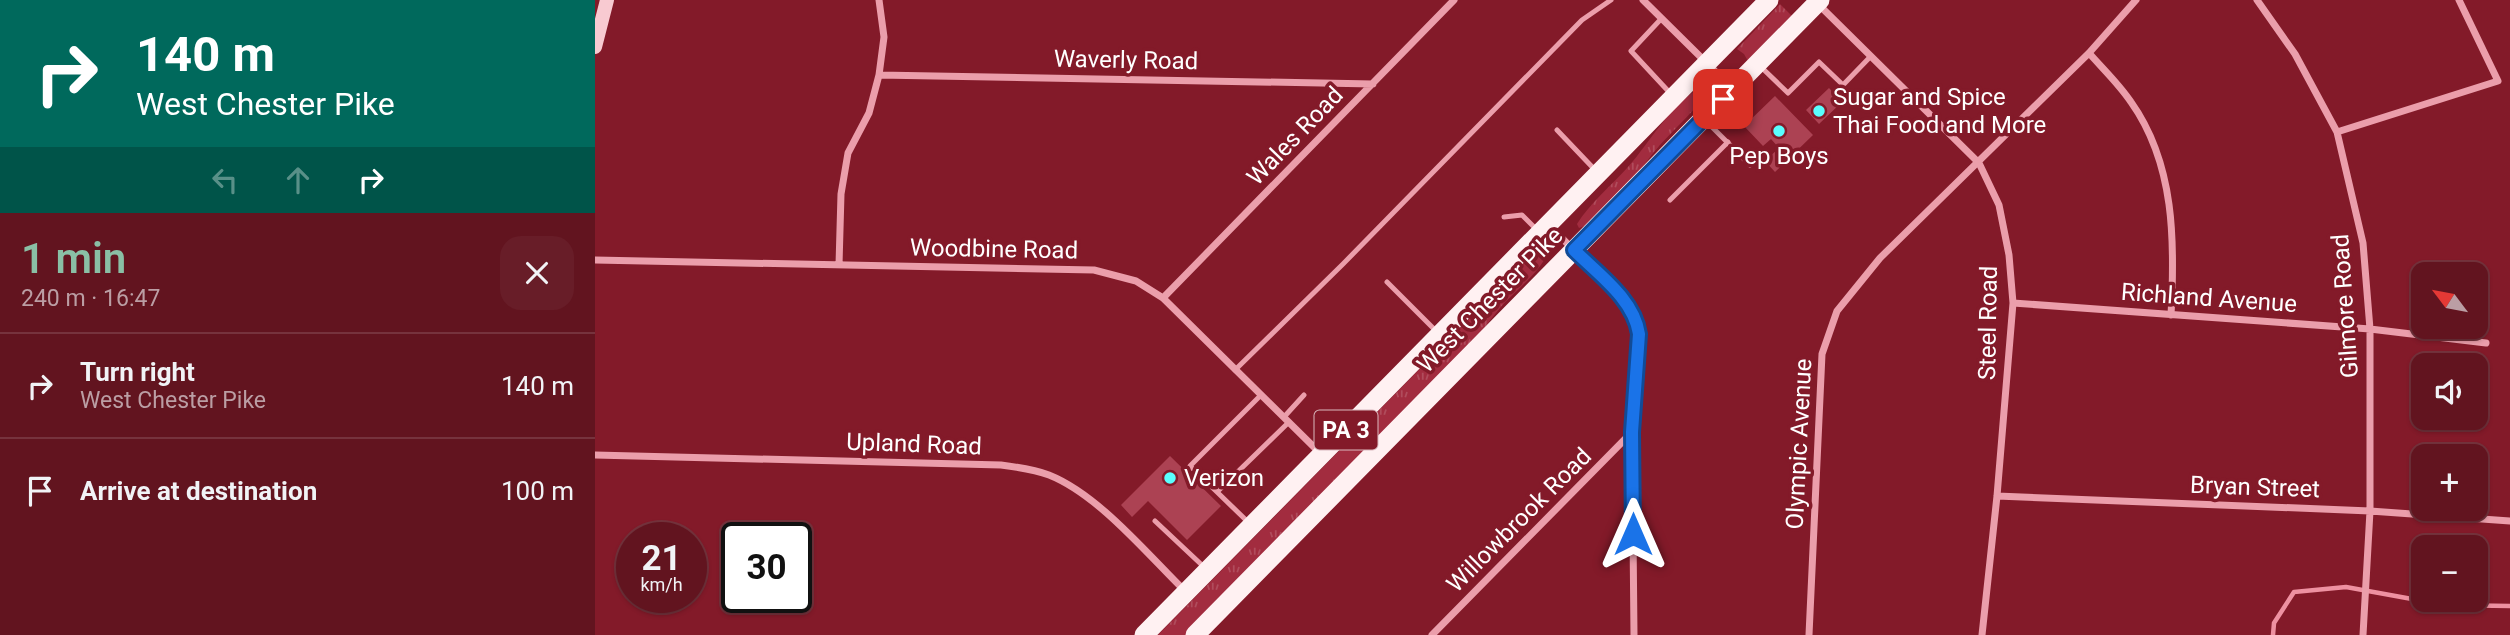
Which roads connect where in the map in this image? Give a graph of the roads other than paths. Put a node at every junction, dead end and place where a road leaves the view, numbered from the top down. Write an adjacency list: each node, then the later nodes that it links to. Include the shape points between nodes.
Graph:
1 (607, 0): 13 (main road)
2 (879, 0): 18 (street, via 884,37)
3 (1454, 0): 19 (street, Wales Road)
4 (1611, 0): 42 (lane, via 1582,20)
5 (1643, 0): 12 (street)
6 (1769, 0): 11 (highway, West Chester Pike / PA 3)
7 (2136, 0): 14 (street, Olympic Avenue)
8 (2257, 0): 24 (street, Gilmore Road, via 2295,54)
9 (2459, 0): 24 (street, via 2498,81)
10 (1817, 1): 15 (street, Steel Road); 17 (highway, West Chester Pike / PA 3)
11 (1755, 8): 16 (highway, West Chester Pike / PA 3)
12 (1661, 19): 16 (street); 21 (lane, via 1631,51)
13 (595, 47)
14 (2089, 53): 26 (street, Olympic Avenue); 38 (street, via 2131,102 2150,136 2169,196 2174,254)
15 (1871, 56): 17 (lane, via 1843,85 1819,62 1788,93); 26 (street, Steel Road)
16 (1707, 63): 20 (street); 21 (highway, West Chester Pike / PA 3)
17 (1758, 64): 20 (highway, West Chester Pike / PA 3)
18 (879, 75): 19 (street, Waverly Road); 34 (street, via 869,113 848,153 841,194)
19 (1373, 84): 36 (street, Wales Road)
20 (1733, 89): 22 (highway, West Chester Pike / PA 3)
21 (1673, 97): 28 (highway, West Chester Pike / PA 3)
22 (1704, 118): 25 (lane); 32 (highway, West Chester Pike / PA 3)
23 (1557, 130): 28 (lane)
24 (2337, 132): 39 (street, Gilmore Road, via 2363,243)
25 (1728, 142): 27 (lane); 29 (lane)
26 (1979, 163): 37 (street, Steel Road, via 1999,205); 61 (street, Olympic Avenue, via 1880,258 1837,311 1822,354)
27 (1750, 165)
28 (1598, 173): 31 (highway, West Chester Pike / PA 3)
29 (1670, 200)
30 (1504, 217): 31 (lane, via 1522,215)
31 (1544, 228): 32 (street); 40 (highway, West Chester Pike / PA 3)
32 (1574, 250): 46 (street, via 1626,303 1637,323); 58 (highway, West Chester Pike / PA 3)
33 (595, 260): 34 (street, Woodbine Road)
34 (839, 265): 36 (street, Woodbine Road, via 1094,270 1136,281)
35 (1387, 282): 40 (lane)
36 (1163, 298): 42 (street, Woodbine Road)
37 (2013, 303): 38 (street, Richland Avenue); 50 (street, Steel Road)
38 (2171, 315): 39 (street, Richland Avenue)
39 (2370, 329): 41 (street, Richland Avenue); 51 (street, Gilmore Road)
40 (1440, 334): 47 (highway, West Chester Pike / PA 3)
41 (2486, 343)
42 (1235, 370): 43 (street, Woodbine Road)
43 (1261, 395): 45 (street, Woodbine Road); 49 (lane, via 1190,466)
44 (1304, 395): 45 (lane)
45 (1286, 420): 47 (street, Woodbine Road); 49 (lane)
46 (1632, 432): 59 (street, Willowbrook Road); 60 (street)
47 (1322, 454): 54 (highway, West Chester Pike / PA 3)
48 (595, 455): 56 (street, Upland Road, via 1033,470 1092,500)
49 (1217, 492): 54 (lane)
50 (1997, 496): 51 (street, Bryan Street); 62 (street, Steel Road)
51 (2370, 511): 53 (street, Bryan Street); 63 (street, Gilmore Road)
52 (1155, 520): 55 (lane)
53 (2510, 521)
54 (1252, 526): 55 (highway, West Chester Pike / PA 3)
55 (1207, 570): 56 (highway, West Chester Pike / PA 3)
56 (1186, 592): 57 (highway, West Chester Pike / PA 3)
57 (1144, 635)
58 (1195, 635)
59 (1432, 635)
60 (1634, 635)
61 (1809, 635)
62 (1982, 635)
63 (2363, 635)

